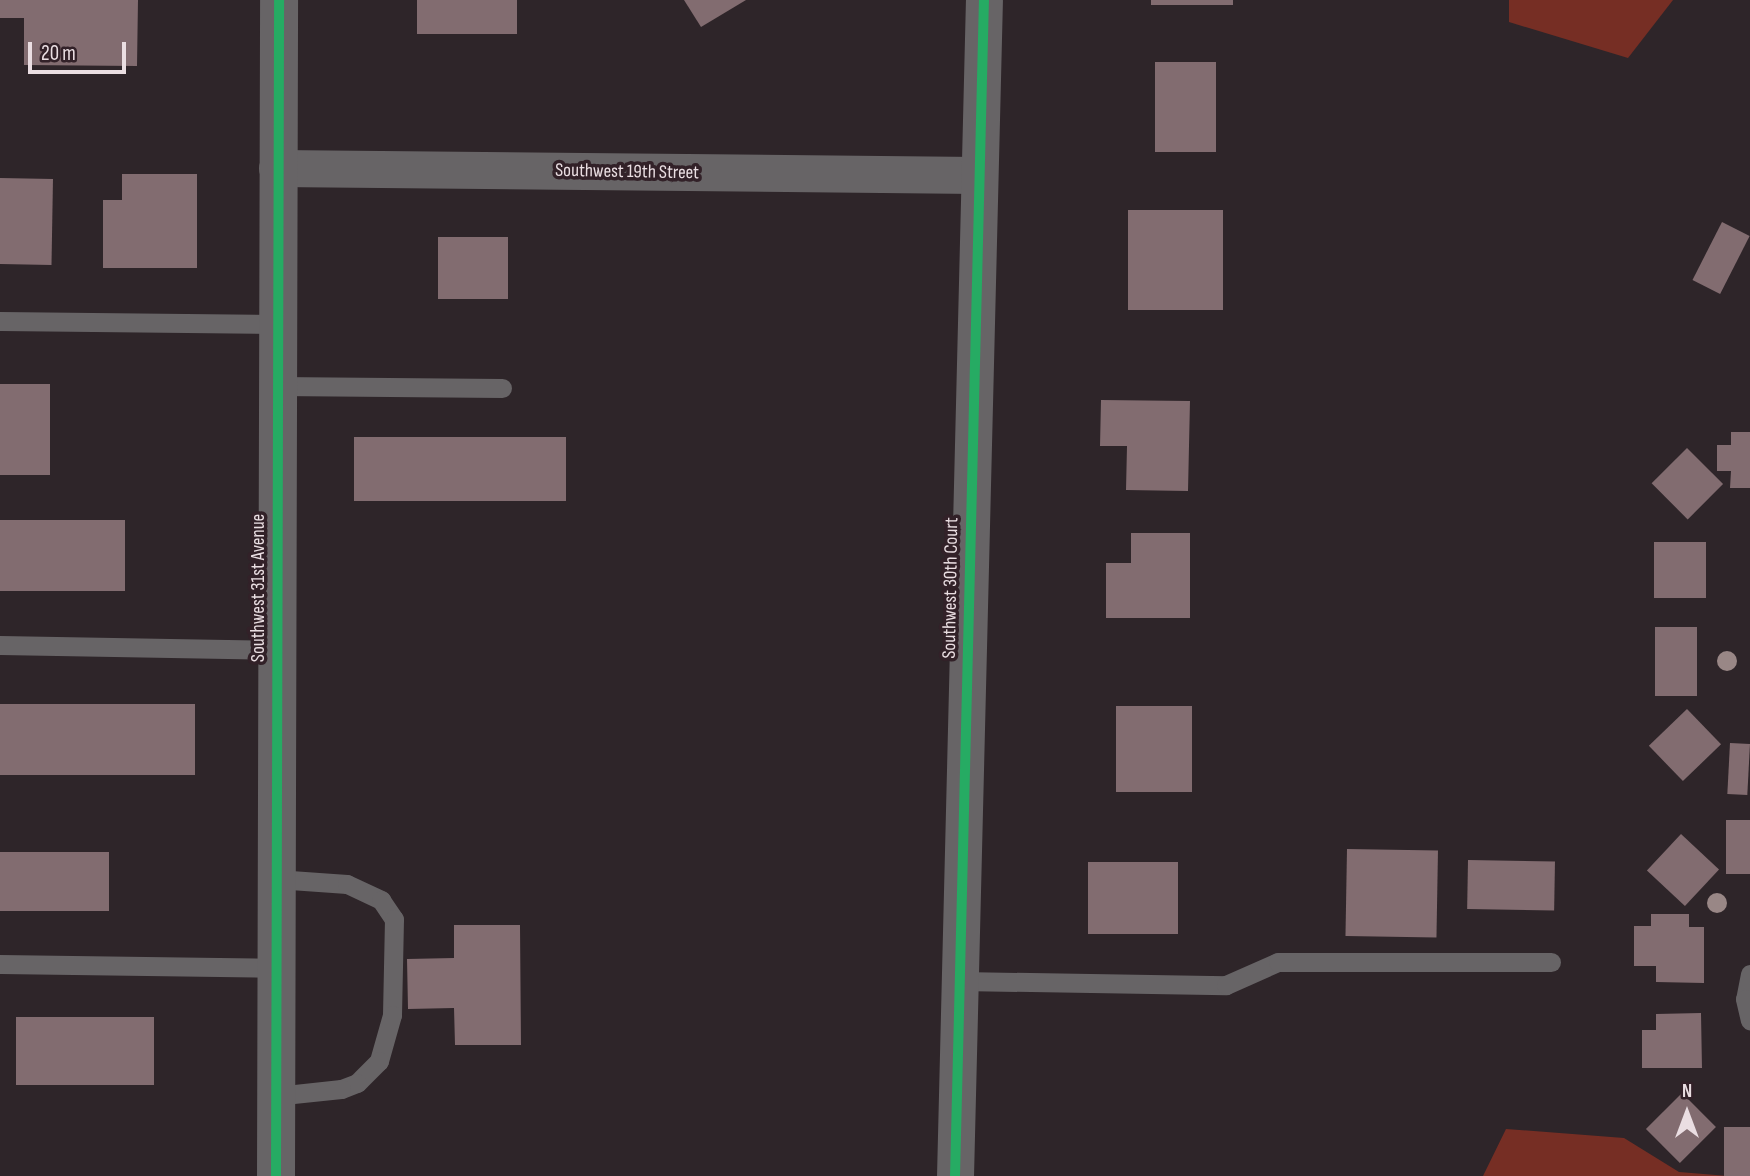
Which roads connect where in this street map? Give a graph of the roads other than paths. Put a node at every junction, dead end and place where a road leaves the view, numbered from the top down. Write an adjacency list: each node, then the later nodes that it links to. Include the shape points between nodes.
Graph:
1 (279, 0): 3 (street, Southwest 31st Avenue)
2 (984, 0): 4 (street, Southwest 30th Court)
3 (277, 168): 4 (street, Southwest 19th Street); 6 (street, Southwest 31st Avenue)
4 (978, 175): 16 (street, Southwest 30th Court)
5 (0, 321): 6 (lane)
6 (277, 324): 7 (street, Southwest 31st Avenue)
7 (277, 386): 8 (lane); 10 (street, Southwest 31st Avenue)
8 (502, 388)
9 (0, 645): 10 (lane)
10 (277, 650): 11 (street, Southwest 31st Avenue)
11 (276, 879): 14 (street, Southwest 31st Avenue); 18 (lane, via 366,890 389,910 394,932 392,1015 379,1061 357,1083 341,1089)
12 (1551, 962): 16 (lane, via 1278,962 1226,985)
13 (0, 964): 14 (lane)
14 (276, 968): 18 (street, Southwest 31st Avenue)
15 (1750, 974): 17 (lane, via 1745,999)
16 (960, 981): 20 (street, Southwest 30th Court)
17 (1750, 1020)
18 (276, 1096): 19 (street, Southwest 31st Avenue)
19 (276, 1176)
20 (955, 1176)

